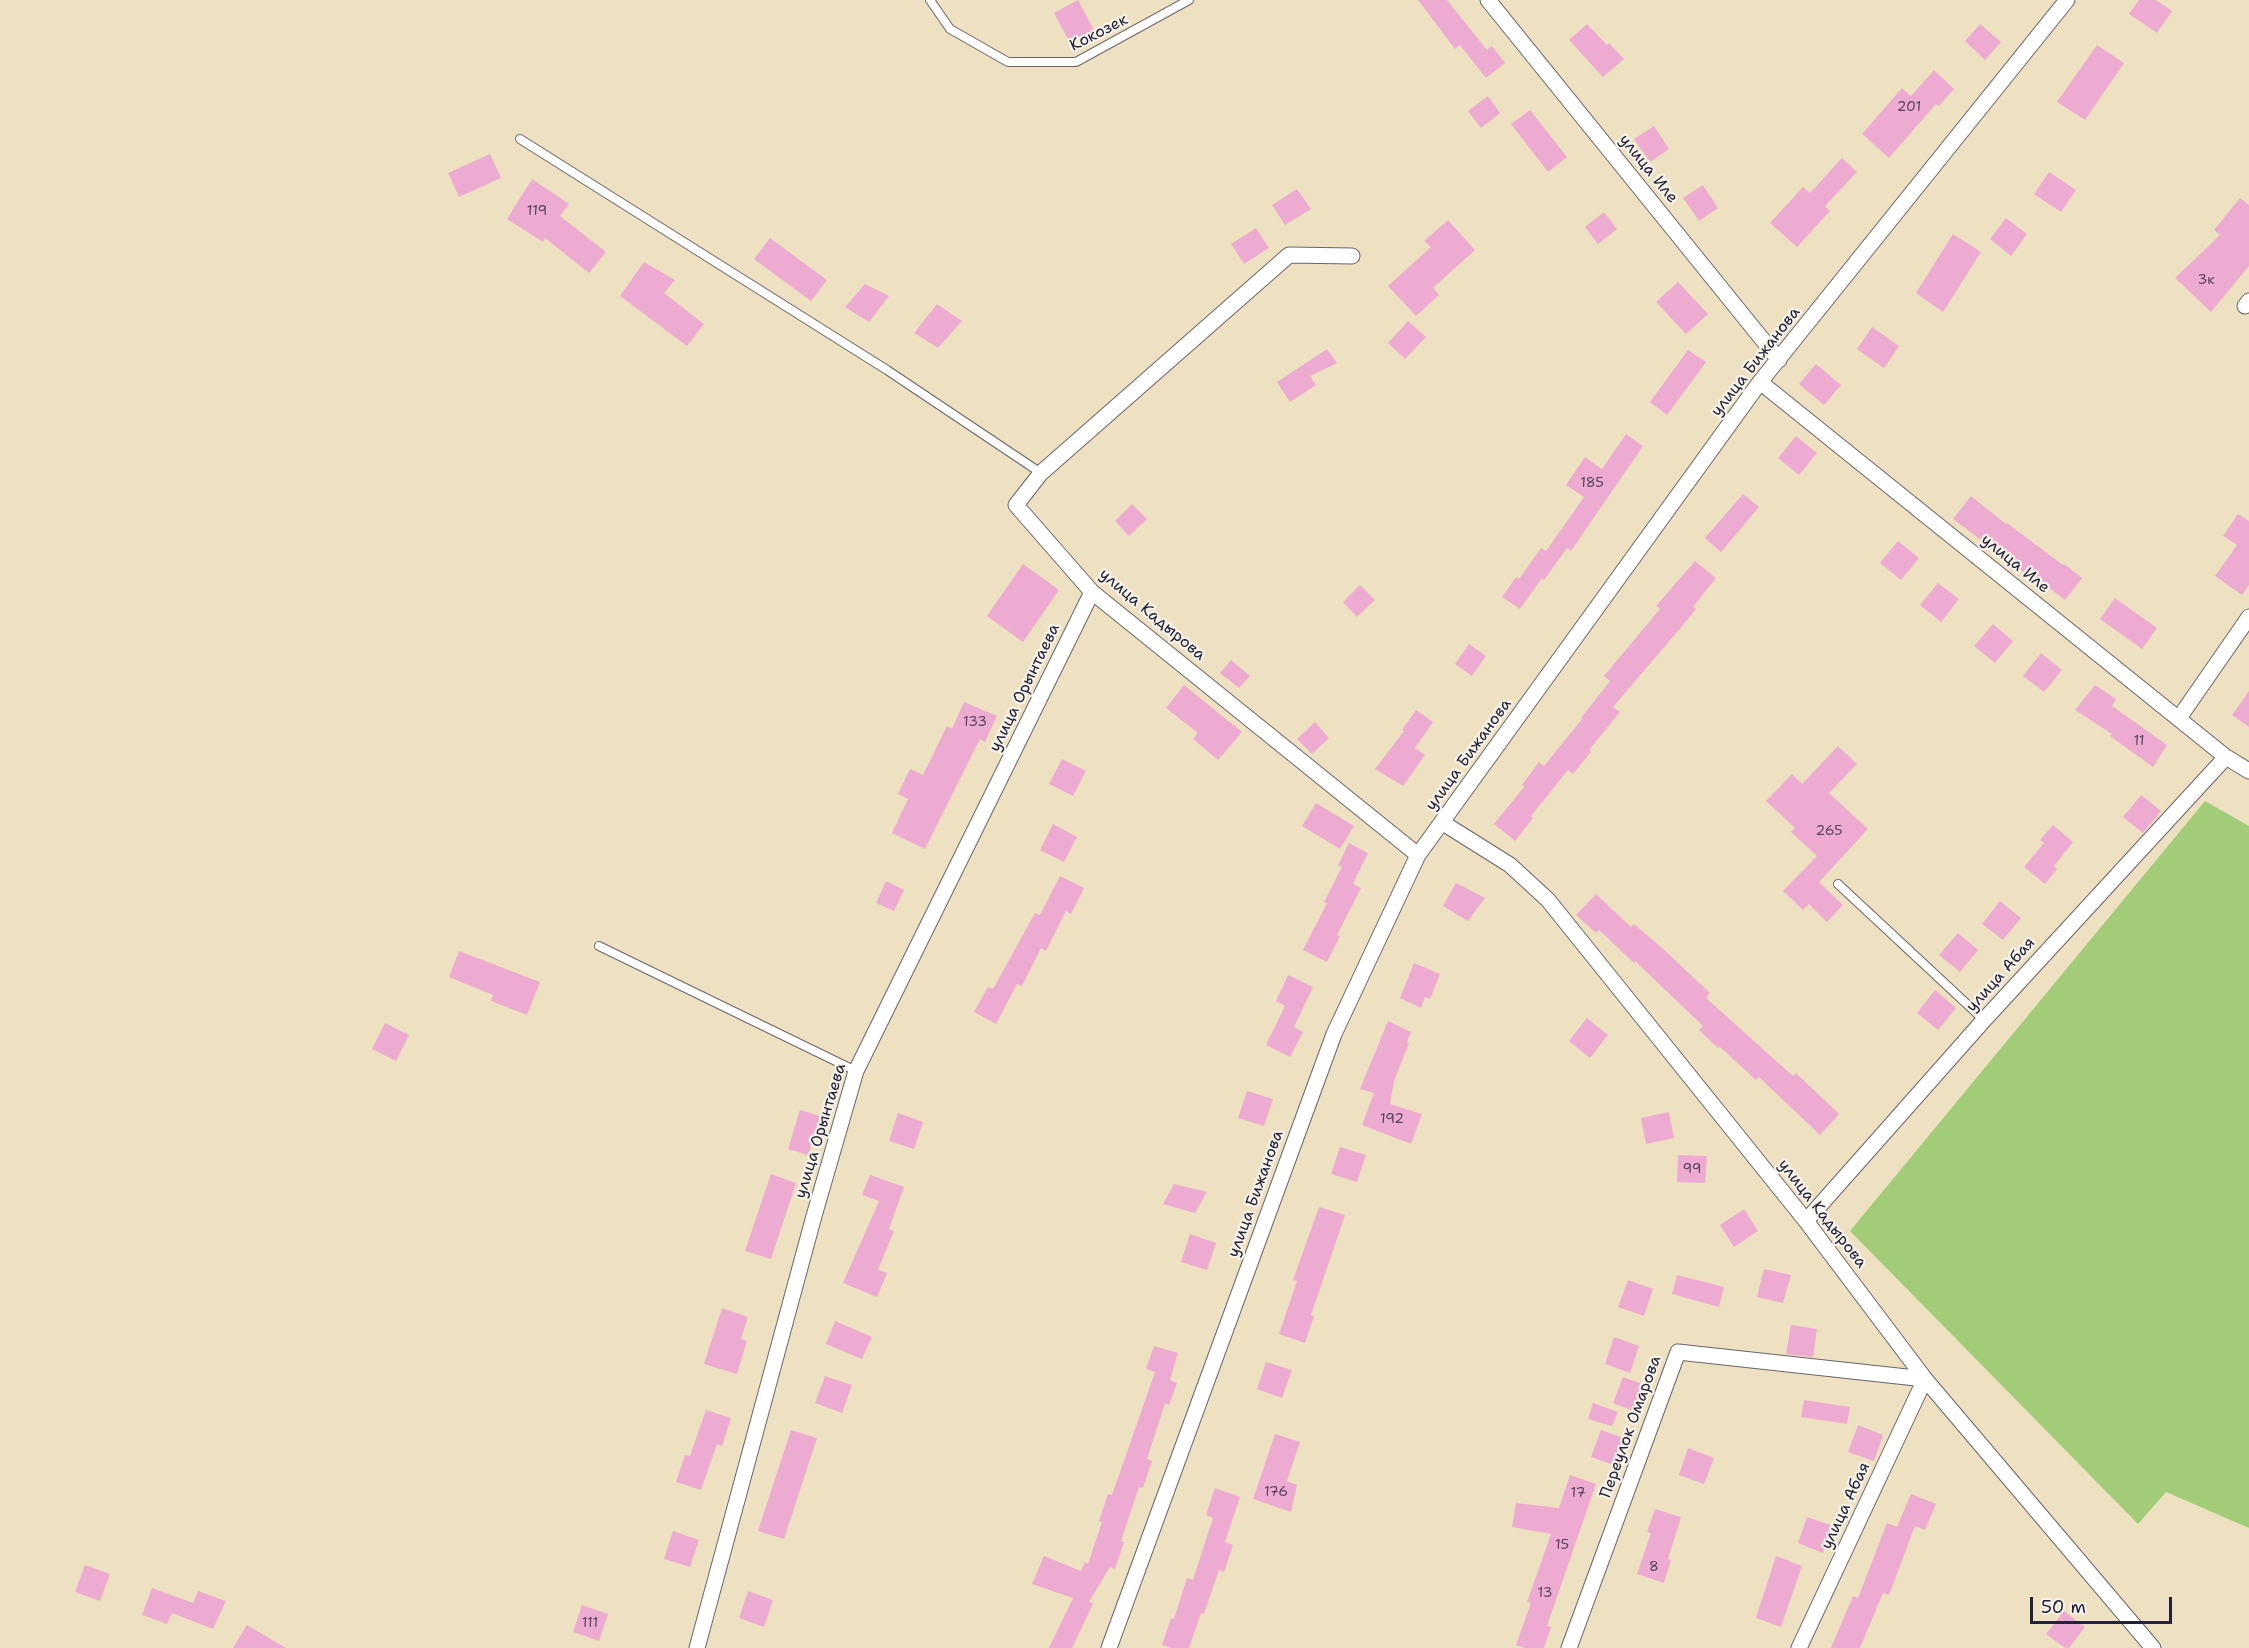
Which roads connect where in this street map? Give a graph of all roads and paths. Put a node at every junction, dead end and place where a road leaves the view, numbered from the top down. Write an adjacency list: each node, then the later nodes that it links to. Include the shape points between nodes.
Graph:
1 (930, 0): 2 (lane, Кокозек, via 950,29 1008,62 1076,62)
2 (1189, 0)
3 (1488, 0): 7 (street, улица Иле)
4 (2067, 0): 7 (street, улица Бижанова)
5 (520, 139): 9 (lane, via 887,370)
6 (1352, 256): 9 (street, улица Кадырова, via 1289,255)
7 (1779, 360): 8 (street, улица Бижанова)
8 (1760, 382): 12 (street, улица Иле); 15 (street, улица Бижанова)
9 (1041, 473): 10 (street, улица Кадырова, via 1016,505)
10 (1092, 592): 16 (street, улица Кадырова); 20 (street, улица Орынтаева)
11 (2249, 617): 12 (street)
12 (2179, 718): 13 (street, улица Иле)
13 (2226, 757): 14 (street, улица Иле); 19 (street, улица Абая)
14 (2249, 771)
15 (1443, 823): 16 (street, улица Бижанова); 21 (street, улица Кадырова, via 1510,865 1548,900)
16 (1418, 855): 24 (street, улица Бижанова, via 1334,1034)
17 (1838, 884): 19 (lane)
18 (598, 946): 20 (lane)
19 (1984, 1020): 21 (street, улица Абая)
20 (856, 1071): 23 (street, улица Орынтаева)
21 (1806, 1221): 22 (street, улица Кадырова)
22 (1925, 1379): 25 (street, Переулок Омарова, via 1678,1352); 26 (street, улица Абая); 27 (street, улица Кадырова)
23 (697, 1648)
24 (1109, 1648)
25 (1569, 1648)
26 (1799, 1648)
27 (2153, 1648)

